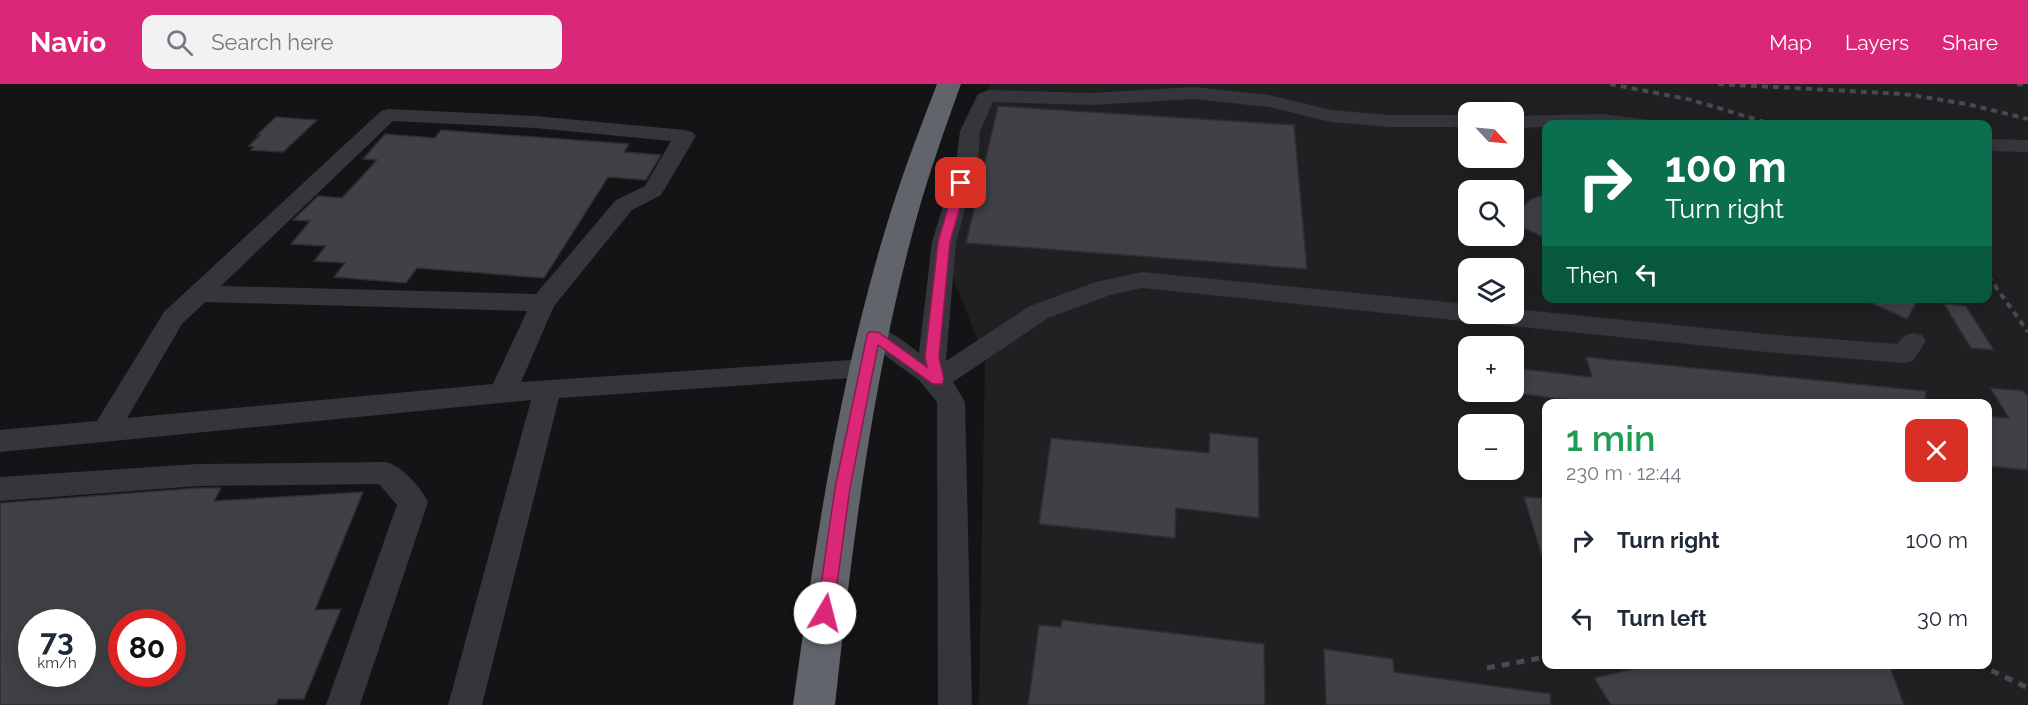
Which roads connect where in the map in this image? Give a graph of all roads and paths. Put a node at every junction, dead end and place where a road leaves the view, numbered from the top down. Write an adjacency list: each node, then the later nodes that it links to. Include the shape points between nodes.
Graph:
1 (949, 84): 9 (highway, via 905,210)
2 (1458, 121): 12 (street, via 1331,116 1269,101 1193,93 1091,99 988,96 970,131 967,163 944,242 932,357)
3 (1542, 121): 4 (street)
4 (1524, 122)
5 (1992, 145): 6 (street)
6 (2028, 147)
7 (199, 294): 8 (street); 8 (street, via 388,115 535,122 685,136 653,189 624,205); 15 (street, via 173,318)
8 (543, 303): 14 (street)
9 (874, 335): 11 (highway); 12 (street)
10 (1913, 341): 12 (street, via 1904,354 1858,351 1142,280 1106,288 1039,312)
11 (865, 368): 13 (street); 20 (highway, via 843,488)
12 (937, 380): 21 (street, via 951,402)
13 (548, 389): 14 (street); 19 (street)
14 (501, 393): 15 (street)
15 (105, 432): 16 (street)
16 (0, 441)
17 (0, 489): 18 (street, via 198,475 386,473 413,502)
18 (343, 705)
19 (465, 705)
20 (814, 705)
21 (955, 705)

